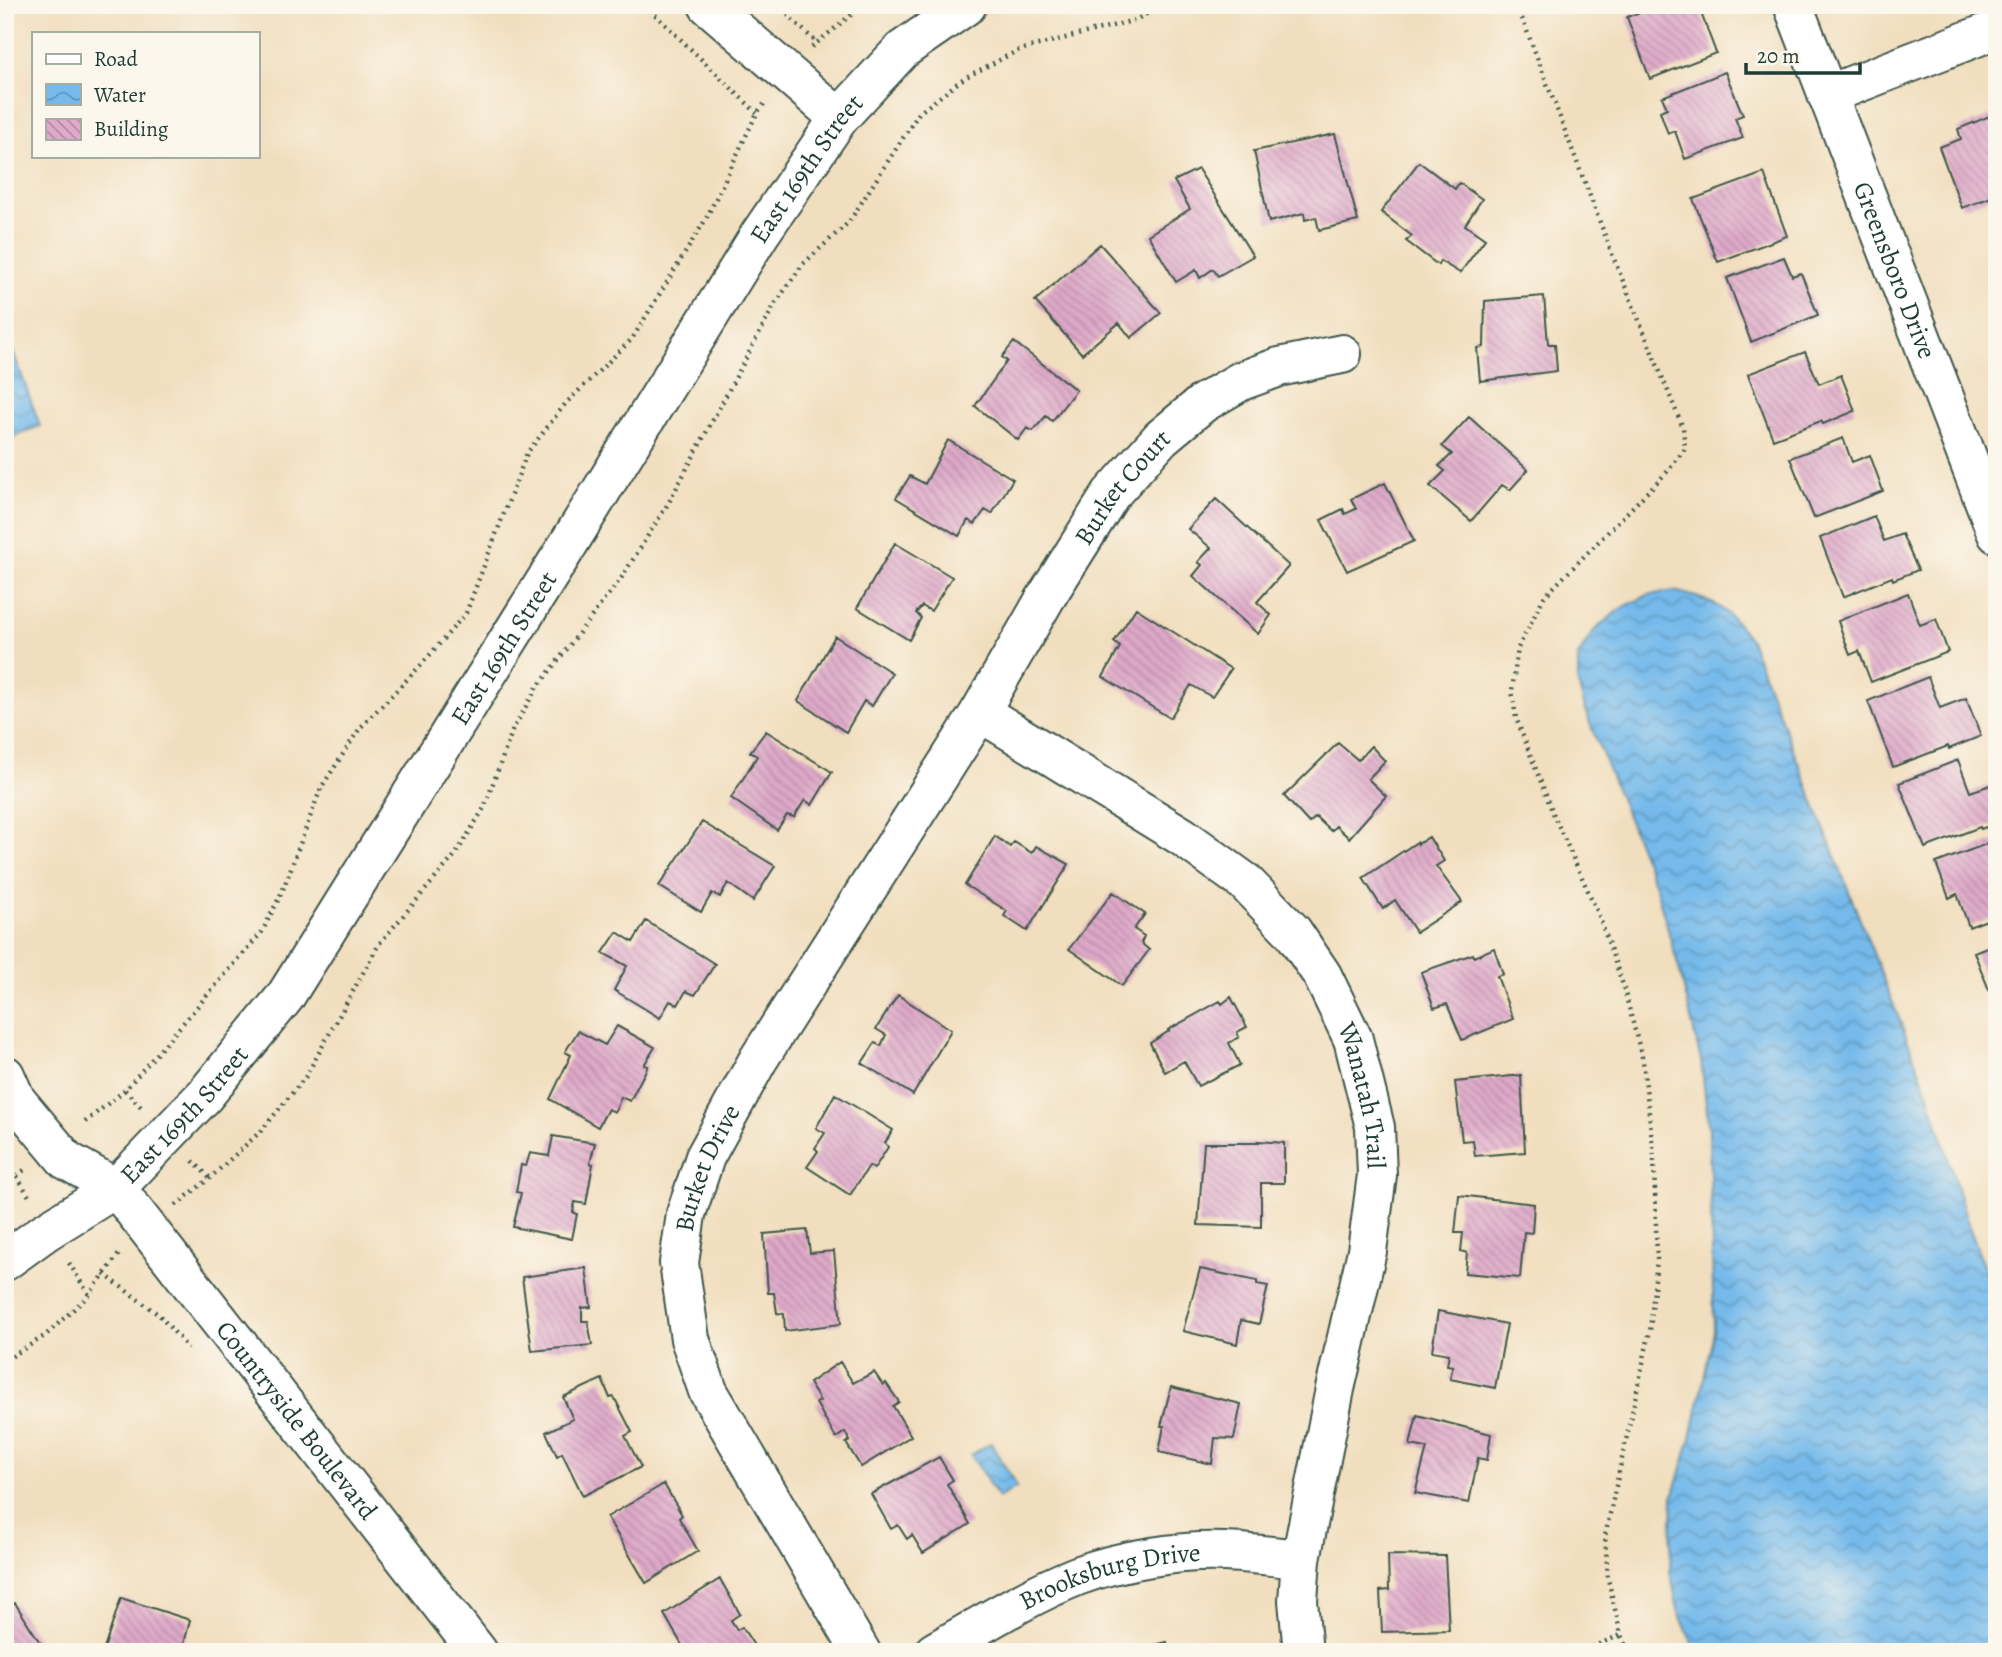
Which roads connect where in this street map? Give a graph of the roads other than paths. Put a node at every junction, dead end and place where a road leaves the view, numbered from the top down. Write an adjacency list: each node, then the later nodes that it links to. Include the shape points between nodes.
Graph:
1 (708, 5): 6 (street)
2 (967, 5): 6 (street, East 169th Street, via 902,50)
3 (1793, 5): 5 (street, Greensboro Drive)
4 (1997, 29): 5 (street)
5 (1828, 95): 8 (street, Greensboro Drive)
6 (839, 118): 11 (street, East 169th Street, via 760,234 285,997 205,1095)
7 (1342, 354): 9 (street, Burket Court, via 1241,381 1203,403 1161,438 1111,494)
8 (1995, 527)
9 (980, 712): 13 (street, Wanatah Trail, via 1183,837 1245,882 1293,932 1322,975 1353,1039 1375,1127 1377,1175 1367,1251); 15 (street, Burket Drive, via 758,1060 705,1157 686,1214 679,1263 690,1339 708,1391)
10 (6, 1078): 11 (street, via 16,1100 66,1160)
11 (116, 1188): 12 (street, East 169th Street); 14 (street, Countryside Boulevard)
12 (5, 1261)
13 (1301, 1559): 16 (street, Brooksburg Drive, via 1223,1552 1169,1555 1116,1565 1032,1598); 17 (street, Wanatah Trail, via 1298,1601)
14 (478, 1652)
15 (861, 1652)
16 (934, 1652)
17 (1303, 1652)

